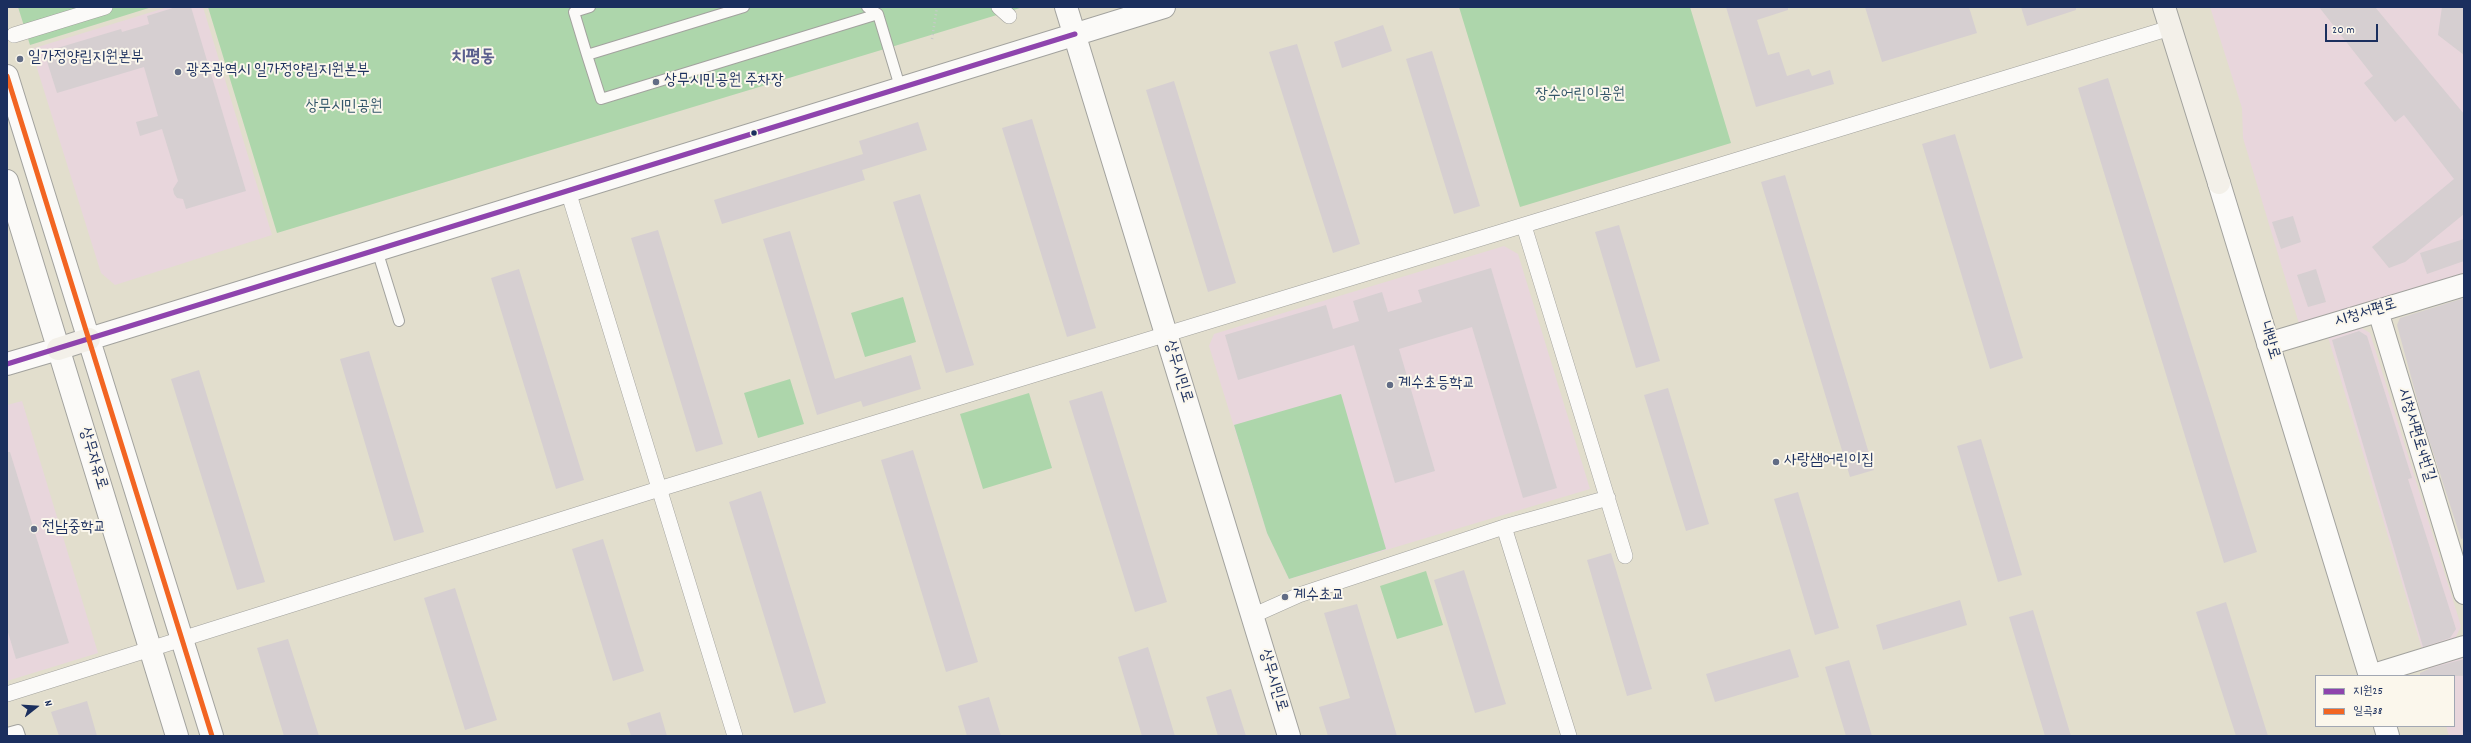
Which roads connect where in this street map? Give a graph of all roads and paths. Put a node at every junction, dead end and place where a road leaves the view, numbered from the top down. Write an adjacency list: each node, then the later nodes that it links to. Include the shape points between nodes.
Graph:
1 (105, 7): 12 (street)
2 (590, 7): 14 (lane, via 574,12)
3 (744, 7): 14 (lane)
4 (867, 7): 9 (lane)
5 (937, 7): 13 (path)
6 (1066, 7): 11 (street, 상무시민로)
7 (1164, 7): 11 (street)
8 (2164, 7): 10 (main road, 내방로)
9 (878, 14): 14 (lane, via 601,99); 16 (lane)
10 (2170, 28): 18 (main road, 내방로); 20 (street)
11 (1075, 34): 16 (street); 25 (street, 상무시민로)
12 (14, 35)
13 (932, 39)
14 (587, 55)
15 (7, 76): 26 (street, 상무자유로)
16 (901, 90): 19 (street)
17 (7, 181): 28 (street, 상무자유로)
18 (2219, 183): 27 (street, 내방로)
19 (568, 191): 21 (street); 30 (street)
20 (1524, 226): 25 (street); 31 (street)
21 (377, 250): 24 (lane); 26 (street)
22 (2464, 285): 23 (street, 시청서편로)
23 (2378, 311): 27 (street, 시청서편로); 34 (street, 시청서편로4번길)
24 (399, 322)
25 (1165, 336): 30 (street); 36 (street, 상무시민로)
26 (89, 339): 28 (main road); 37 (street, 상무자유로)
27 (2268, 344): 40 (street, 내방로)
28 (58, 348): 29 (street); 39 (street, 상무자유로)
29 (7, 364)
30 (659, 489): 37 (street); 46 (street)
31 (1608, 498): 32 (street); 33 (street)
32 (1504, 527): 36 (street, via 1299,596); 48 (street)
33 (1625, 556)
34 (2458, 557): 35 (street, 시청서편로4번길)
35 (2464, 594)
36 (1252, 616): 47 (street, 상무시민로)
37 (182, 640): 39 (street); 45 (street, 상무자유로)
38 (2464, 646): 40 (street)
39 (152, 650): 41 (street); 44 (street, 상무자유로)
40 (2370, 675)
41 (7, 694)
42 (7, 733): 43 (lane, via 18,730)
43 (20, 736)
44 (178, 736)
45 (212, 736)
46 (734, 736)
47 (1289, 736)
48 (1569, 736)

